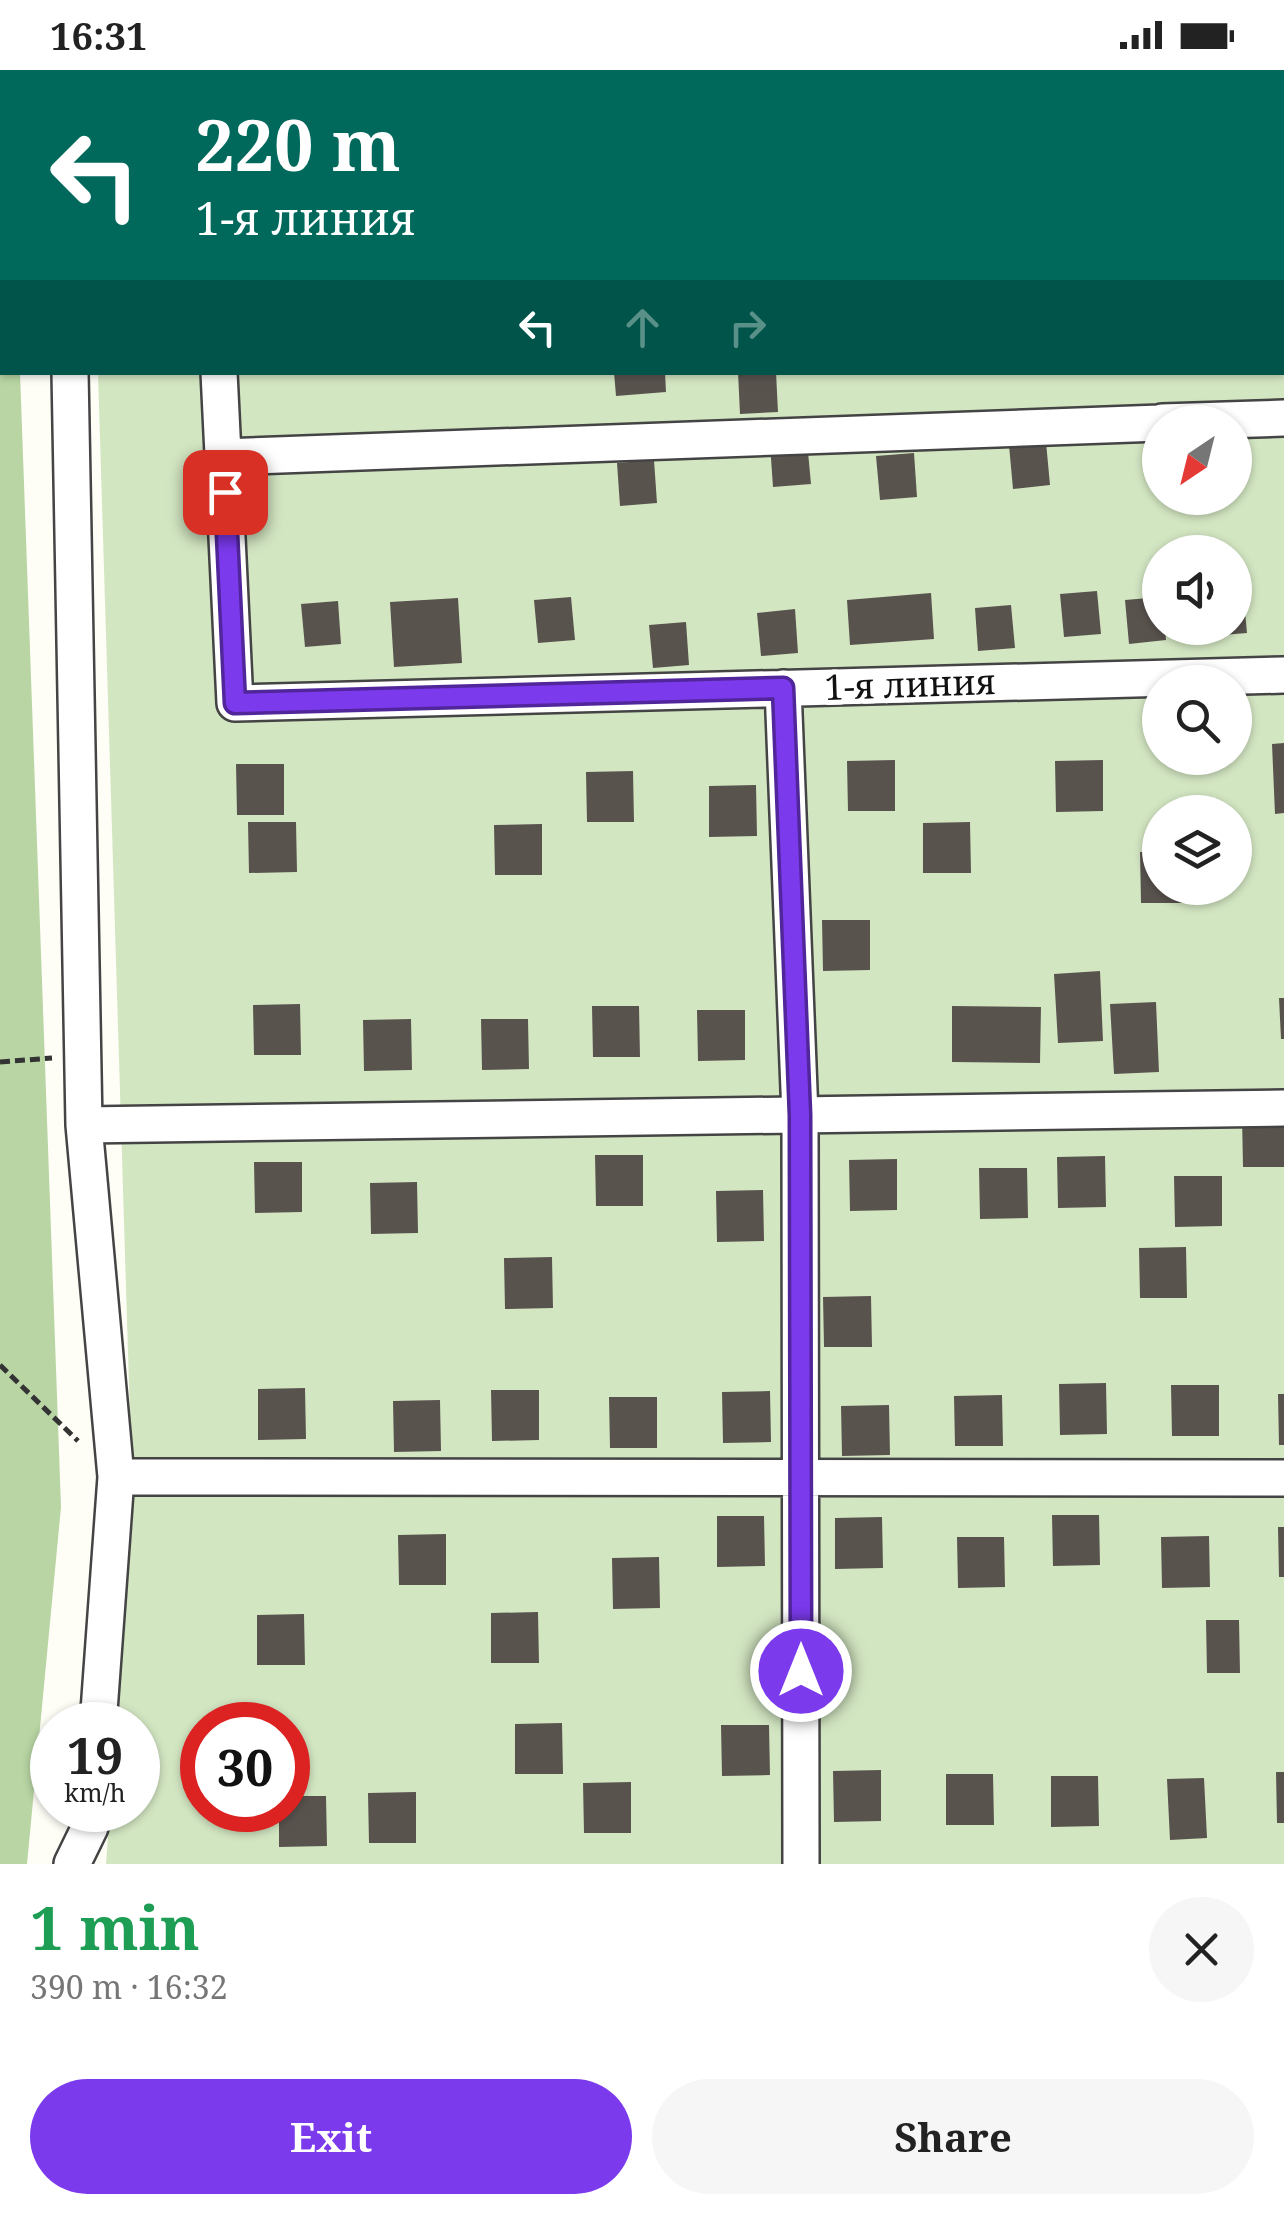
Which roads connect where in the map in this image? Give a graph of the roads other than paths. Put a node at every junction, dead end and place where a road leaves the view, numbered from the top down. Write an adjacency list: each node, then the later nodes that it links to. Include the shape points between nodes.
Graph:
1 (70, 375): 11 (street)
2 (219, 375): 6 (street)
3 (1284, 418): 4 (street)
4 (1252, 419)
5 (1142, 423): 6 (street)
6 (223, 457): 8 (street, 1-я линия, via 235,703)
7 (1284, 675): 8 (street, 1-я линия)
8 (783, 688): 10 (street)
9 (1284, 1108): 10 (street)
10 (800, 1115): 11 (street); 13 (street)
11 (84, 1126): 12 (street)
12 (116, 1477): 13 (street); 15 (street)
13 (800, 1478): 14 (street); 18 (street)
14 (1284, 1478)
15 (100, 1702)
16 (88, 1832): 17 (street)
17 (72, 1864)
18 (802, 1864)

